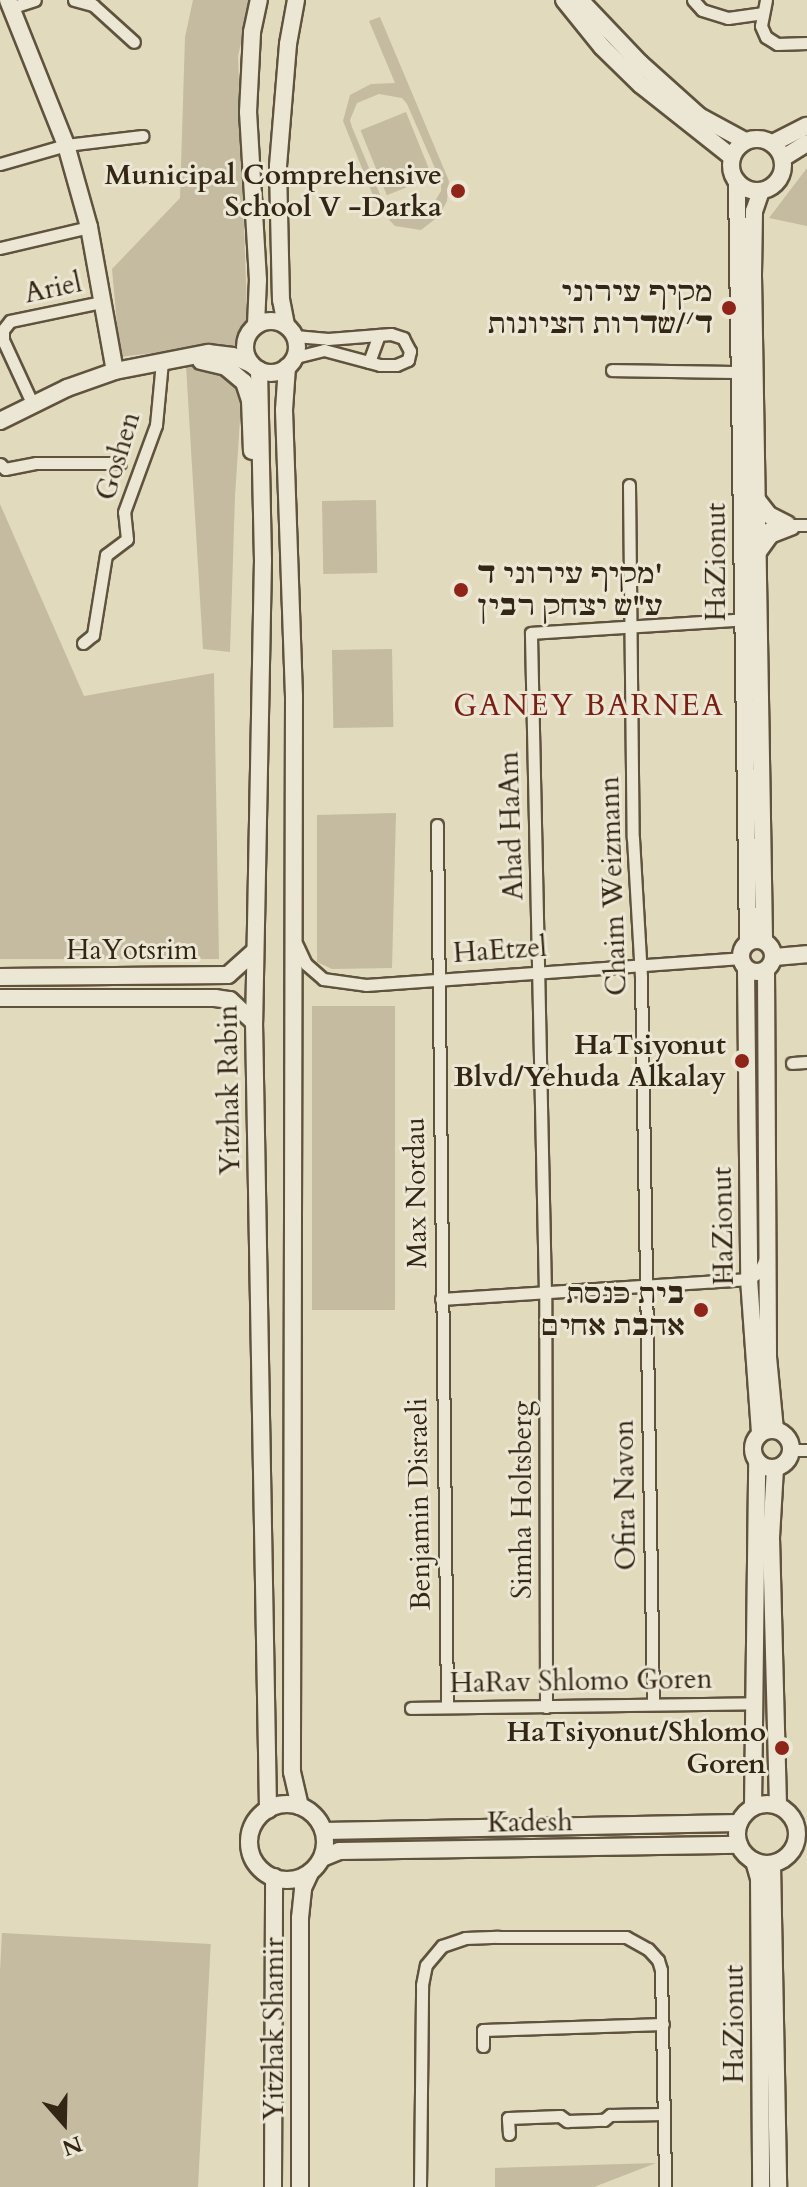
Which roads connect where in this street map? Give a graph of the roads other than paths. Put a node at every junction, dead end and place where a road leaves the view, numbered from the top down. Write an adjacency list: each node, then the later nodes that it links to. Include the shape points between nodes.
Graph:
1 (35, 0): 9 (street)
2 (74, 0): 11 (street, via 93,5)
3 (259, 0): 27 (main road, via 248,112 258,280)
4 (296, 0): 28 (main road, via 278,166 281,300)
5 (564, 0): 19 (main road, via 641,85)
6 (580, 0): 15 (main road, via 699,116)
7 (693, 0): 10 (street, via 702,10 728,18)
8 (766, 0): 10 (street)
9 (6, 7): 18 (main road)
10 (762, 13): 12 (street, via 761,26 777,44)
11 (134, 42)
12 (807, 43)
13 (807, 126): 16 (main road)
14 (142, 136): 18 (street)
15 (745, 141): 16 (main road); 19 (main road)
16 (773, 143): 20 (main road)
17 (807, 143): 20 (main road)
18 (66, 145): 21 (street); 24 (main road)
19 (732, 157): 22 (main road)
20 (783, 158): 23 (main road, via 777,183)
21 (1, 162)
22 (737, 182): 23 (main road); 38 (main road, HaZionut)
23 (761, 191): 38 (main road, HaZionut, via 754,211)
24 (89, 227): 25 (street, Ariel); 26 (main road)
25 (0, 248)
26 (102, 302): 37 (main road); 39 (street, Ariel, via 10,321 3,330)
27 (253, 328): 28 (main road, via 274,321); 30 (main road); 35 (main road, via 245,351)
28 (290, 331): 29 (street, via 328,339); 33 (main road)
29 (379, 335): 34 (street); 34 (street, via 403,338 410,356 396,365)
30 (208, 353): 31 (main road); 35 (main road, via 233,356)
31 (179, 358): 32 (main road); 44 (main road, via 226,367 244,382)
32 (162, 361): 37 (main road); 52 (street, Goshen, via 156,425 124,512 127,539 106,555 93,635)
33 (291, 362): 34 (street, via 324,350); 35 (main road, via 277,373); 54 (main road, via 284,410 294,610)
34 (369, 362)
35 (255, 367): 44 (main road, Yitzhak Rabin)
36 (612, 370): 38 (street)
37 (115, 371): 39 (main road)
38 (746, 372): 45 (main road, HaZionut); 49 (main road, HaZionut)
39 (33, 405): 40 (main road)
40 (0, 421)
41 (120, 463): 42 (street, Goshen, via 36,463 5,469)
42 (0, 464)
43 (629, 485): 51 (street, Chaim Weizmann)
44 (262, 493): 55 (main road, Yitzhak Rabin)
45 (758, 500): 46 (main road, via 769,515); 48 (main road, HaZionut)
46 (787, 524): 47 (street); 48 (street)
47 (806, 525): 49 (street, via 772,536)
48 (758, 534): 49 (main road, HaZionut)
49 (750, 558): 50 (main road, HaZionut)
50 (750, 619): 51 (street, Ahad HaAm); 56 (main road, HaZionut)
51 (630, 626): 59 (street, Chaim Weizmann); 60 (street, Ahad HaAm, via 531,633)
52 (83, 643)
53 (437, 825): 62 (street, Max Nordau)
54 (293, 930): 62 (street, HaEtzel, via 306,964 323,979 366,985); 82 (main road, via 292,1772)
55 (255, 951): 61 (main road, HaYotsrim, via 228,975); 64 (main road, Yitzhak Rabin)
56 (750, 952): 58 (main road, via 756,972); 58 (main road, via 771,948); 59 (street, HaEtzel); 68 (main road, HaZionut)
57 (807, 954): 58 (main road)
58 (770, 964): 67 (main road, HaZionut)
59 (641, 966): 60 (street, HaEtzel); 69 (street, Chaim Weizmann)
60 (539, 973): 62 (street, HaEtzel); 70 (street, Ahad HaAm)
61 (0, 977)
62 (437, 980): 71 (street, Max Nordau)
63 (0, 998): 64 (main road, HaYotsrim, via 230,1000)
64 (254, 1022): 85 (main road, Yitzhak Rabin)
65 (807, 1062): 66 (street)
66 (792, 1063)
67 (768, 1251): 68 (street, via 759,1272); 72 (main road, HaZionut)
68 (749, 1279): 69 (street, Max Nordau); 72 (street, via 759,1298); 73 (main road, HaZionut)
69 (648, 1285): 70 (street, Max Nordau); 78 (street, Ofira Navon)
70 (545, 1293): 71 (street, Max Nordau); 80 (street, Simha Holtsberg)
71 (441, 1299): 79 (street, Benjamin Disraeli)
72 (768, 1357): 73 (main road, HaZionut)
73 (768, 1432): 74 (main road, via 785,1435); 75 (main road, via 752,1446)
74 (799, 1450): 76 (main road)
75 (757, 1462): 76 (main road); 77 (main road)
76 (775, 1468): 83 (main road, via 771,1538)
77 (753, 1703): 78 (street, HaRav Shlomo Goren); 84 (main road)
78 (653, 1704): 80 (street, HaRav Shlomo Goren)
79 (447, 1707): 80 (street, HaRav Shlomo Goren); 81 (street, HaRav Shlomo Goren)
80 (546, 1707)
81 (411, 1708)
82 (300, 1806): 85 (main road); 88 (main road, via 319,1820)
83 (778, 1806): 84 (main road); 87 (main road)
84 (753, 1807): 86 (main road)
85 (268, 1810): 95 (main road, via 251,1828 250,1851 259,1869)
86 (739, 1823): 88 (main road, Kadesh); 89 (main road)
87 (802, 1825): 90 (main road)
88 (324, 1831): 91 (main road)
89 (739, 1845): 91 (main road, Kadesh, via 339,1851); 92 (main road)
90 (801, 1846): 93 (main road)
91 (322, 1858): 94 (main road)
92 (754, 1861): 93 (main road); 104 (main road, HaZionut, via 759,1878)
93 (772, 1864): 105 (main road, HaZionut)
94 (310, 1873): 95 (main road); 101 (main road, Yitzhak Shamir, via 300,1918)
95 (274, 1877): 100 (main road, Yitzhak Shamir)
96 (663, 2024): 97 (street, via 483,2030); 98 (street); 102 (street, via 661,1970 635,1940 476,1937 442,1946 426,1965 422,1985)
97 (483, 2046)
98 (664, 2114): 99 (street, via 567,2121 560,2116 508,2118); 103 (street)
99 (509, 2134)
100 (273, 2187)
101 (300, 2187)
102 (420, 2187)
103 (665, 2187)
104 (761, 2187)
105 (778, 2187)

